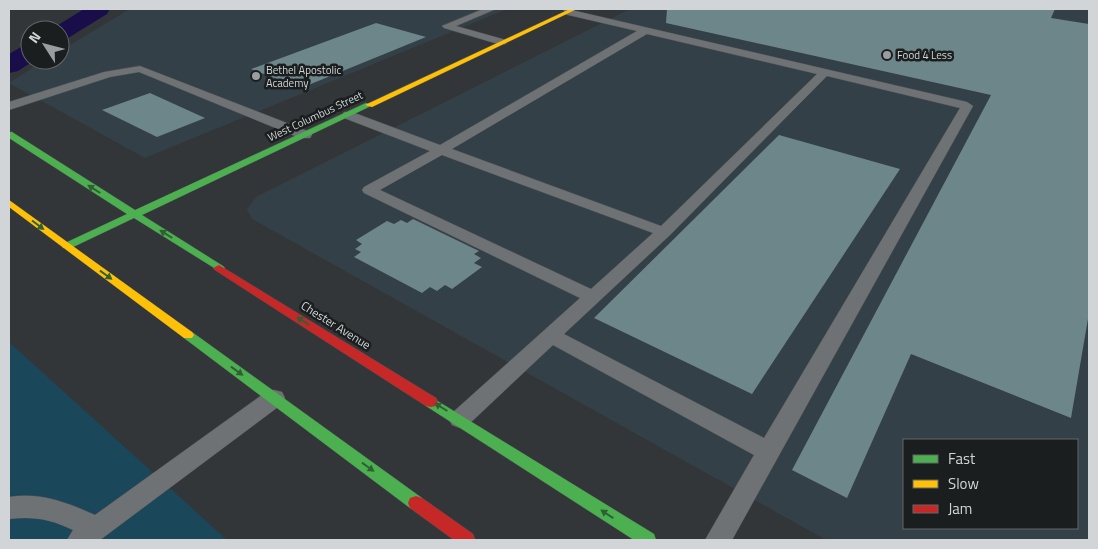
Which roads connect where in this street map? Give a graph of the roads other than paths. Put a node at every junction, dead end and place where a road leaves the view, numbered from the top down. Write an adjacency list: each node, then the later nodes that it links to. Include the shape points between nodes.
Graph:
1 (492, 9): 4 (lane, via 447,26)
2 (571, 10): 3 (lane); 4 (main road, West Columbus Street)
3 (646, 30): 5 (lane); 10 (lane)
4 (502, 42): 7 (main road, West Columbus Street)
5 (825, 72): 13 (lane); 19 (lane, via 967,106)
6 (9, 106): 9 (lane, via 108,74 140,69)
7 (348, 115): 9 (main road, West Columbus Street); 10 (lane)
8 (9, 134): 12 (main road, Chester Avenue, one-way to 8)
9 (305, 135): 12 (main road, West Columbus Street)
10 (441, 150): 13 (lane); 15 (lane, via 369,190)
11 (9, 203): 14 (main road, one-way to 14)
12 (135, 215): 14 (main road, West Columbus Street); 18 (main road, Chester Avenue, one-way to 12)
13 (664, 232): 15 (lane)
14 (67, 246): 17 (main road, one-way to 17)
15 (593, 298): 16 (lane)
16 (551, 336): 18 (lane); 19 (lane)
17 (274, 398): 21 (lane); 22 (main road, one-way to 22)
18 (460, 420): 23 (main road, Chester Avenue, one-way to 18)
19 (769, 452): 24 (lane)
20 (9, 508): 21 (lane, via 25,504 55,509)
21 (89, 534)
22 (467, 540)
23 (648, 540)
24 (718, 540)

